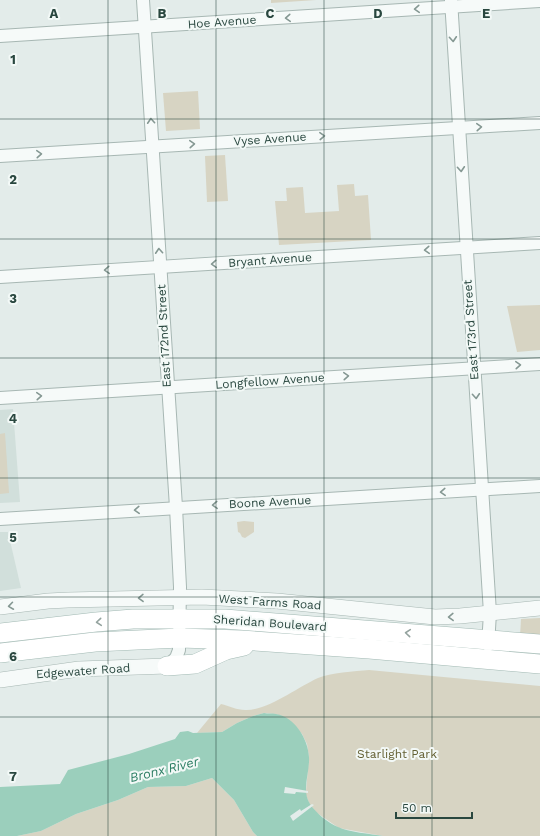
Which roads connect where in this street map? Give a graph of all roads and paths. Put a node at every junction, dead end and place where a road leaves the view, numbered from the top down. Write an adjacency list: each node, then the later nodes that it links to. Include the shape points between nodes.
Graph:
1 (143, 0): 4 (street, East 172nd Street)
2 (540, 1): 3 (street, Hoe Avenue)
3 (451, 3): 4 (street, Hoe Avenue, one-way to 4); 7 (street, East 173rd Street, one-way to 7)
4 (145, 27): 5 (street, Hoe Avenue); 8 (street, East 172nd Street, one-way to 4)
5 (0, 36)
6 (540, 123): 7 (street, Vyse Avenue, one-way to 6)
7 (459, 128): 8 (street, Vyse Avenue, one-way to 7); 11 (street, East 173rd Street, one-way to 11)
8 (153, 147): 9 (street, Vyse Avenue, one-way to 8); 12 (street, East 172nd Street, one-way to 8)
9 (0, 156)
10 (540, 243): 11 (street, Bryant Avenue)
11 (466, 248): 12 (street, Bryant Avenue, one-way to 12); 15 (street, East 173rd Street)
12 (160, 267): 13 (street, Bryant Avenue, one-way to 13); 16 (street, East 172nd Street)
13 (0, 277)
14 (540, 364): 15 (street, Longfellow Avenue, one-way to 14)
15 (474, 368): 16 (street, Longfellow Avenue, one-way to 15); 19 (street, East 173rd Street, one-way to 19)
16 (168, 388): 17 (street, Longfellow Avenue, one-way to 16); 20 (street, East 172nd Street)
17 (0, 398)
18 (540, 486): 19 (street, Boone Avenue)
19 (482, 490): 20 (street, Boone Avenue, one-way to 20); 25 (street, East 173rd Street)
20 (176, 507): 21 (street, Boone Avenue, one-way to 21); 22 (street, East 172nd Street)
21 (0, 519)
22 (180, 597): 23 (street, West Farms Road, one-way to 23, via 55,601); 25 (street, West Farms Road, one-way to 22, via 436,617 277,601); 26 (street, East 172nd Street)
23 (0, 608)
24 (540, 608): 25 (street, West Farms Road)
25 (490, 613): 29 (street, East 173rd Street)
26 (180, 618): 27 (main road, Sheridan Boulevard, one-way to 27, via 104,621); 28 (street, East 172nd Street); 29 (main road, Sheridan Boulevard, one-way to 26, via 270,622)
27 (0, 633)
28 (180, 638): 30 (main road, Sheridan Boulevard); 32 (main road, Sheridan Boulevard, via 95,642); 35 (street, East 172nd Street, via 178,655)
29 (489, 640): 31 (main road, Sheridan Boulevard); 33 (street, East 173rd Street)
30 (265, 642): 33 (main road, Sheridan Boulevard); 35 (main road, via 226,650 192,665)
31 (540, 644)
32 (0, 653)
33 (487, 659): 34 (main road, Sheridan Boulevard)
34 (540, 664)
35 (166, 666): 36 (street, Edgewater Road, via 79,669)
36 (0, 680)

